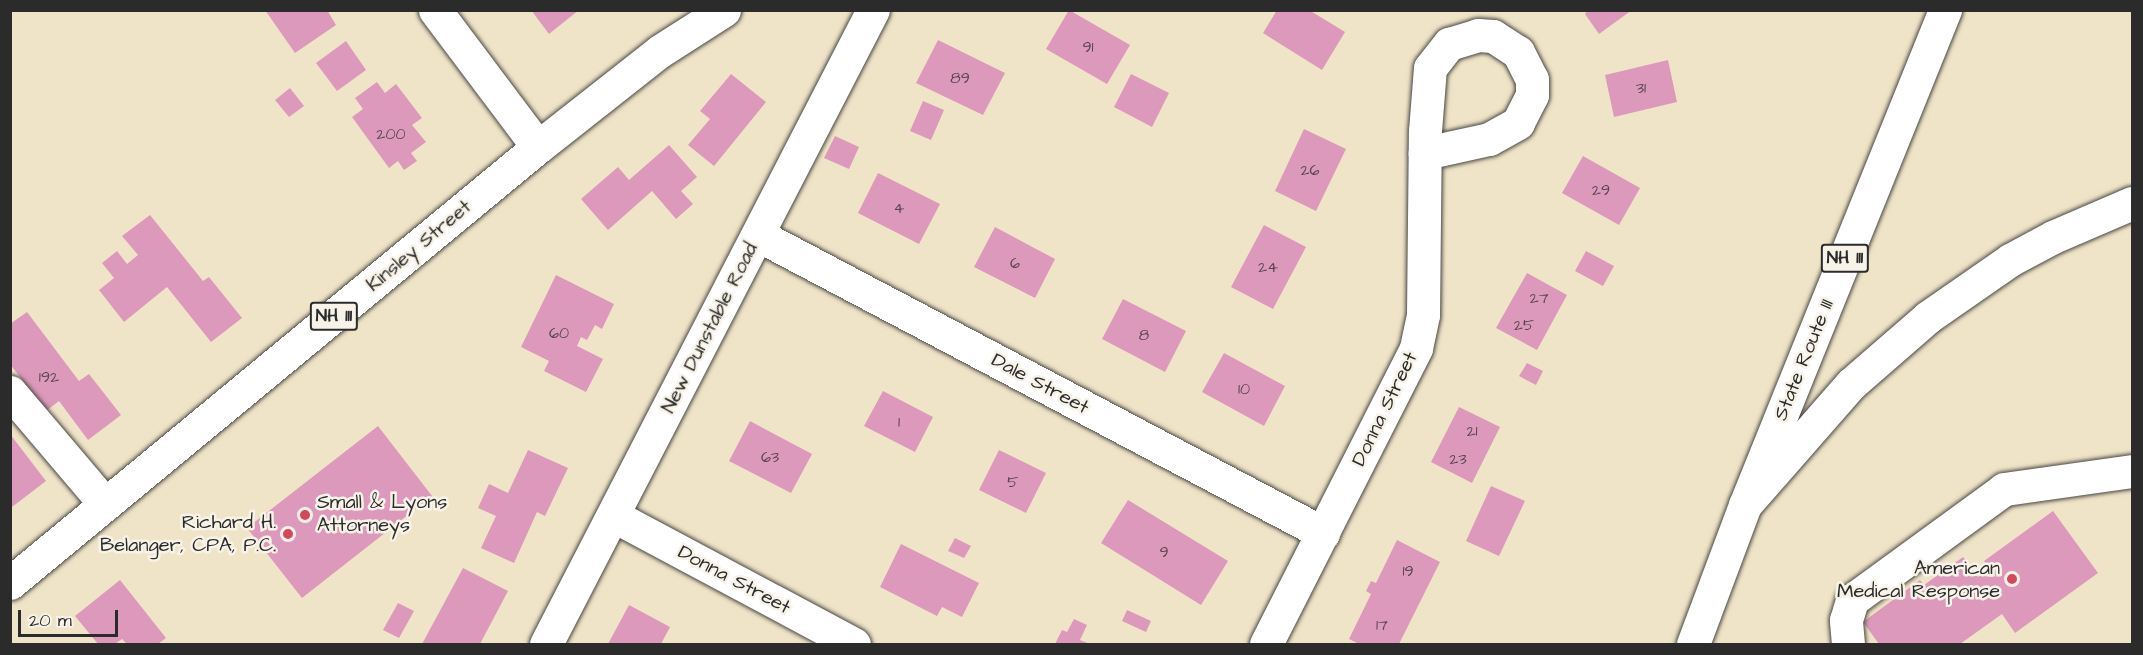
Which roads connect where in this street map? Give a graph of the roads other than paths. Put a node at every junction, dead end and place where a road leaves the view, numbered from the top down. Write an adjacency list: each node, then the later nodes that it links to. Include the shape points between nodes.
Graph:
1 (435, 10): 9 (main road)
2 (707, 10): 7 (main road)
3 (724, 10): 7 (main road, Kinsley Street / NH 111)
4 (873, 10): 12 (main road, New Dunstable Road)
5 (1932, 10): 8 (main road)
6 (1945, 10): 8 (main road, State Route 111 / NH 111)
7 (660, 51): 9 (main road, Kinsley Street / NH 111)
8 (1906, 110): 16 (main road, State Route 111 / NH 111)
9 (538, 147): 15 (main road, Kinsley Street / NH 111)
10 (1425, 153): 18 (main road, Donna Street, via 1423,315 1416,348)
11 (2133, 203): 16 (main road, via 2017,256 1928,317 1851,384)
12 (758, 235): 17 (main road, New Dunstable Road); 18 (main road, Dale Street)
13 (10, 392): 15 (main road)
14 (2133, 471): 24 (main road, via 2004,489 1852,600 1846,621)
15 (105, 504): 19 (main road, Kinsley Street / NH 111)
16 (1745, 505): 23 (main road, State Route 111 / NH 111)
17 (614, 516): 20 (main road, New Dunstable Road); 21 (main road, Donna Street)
18 (1323, 533): 22 (main road, Donna Street)
19 (10, 583)
20 (546, 645)
21 (854, 645)
22 (1266, 645)
23 (1693, 645)
24 (1848, 645)

